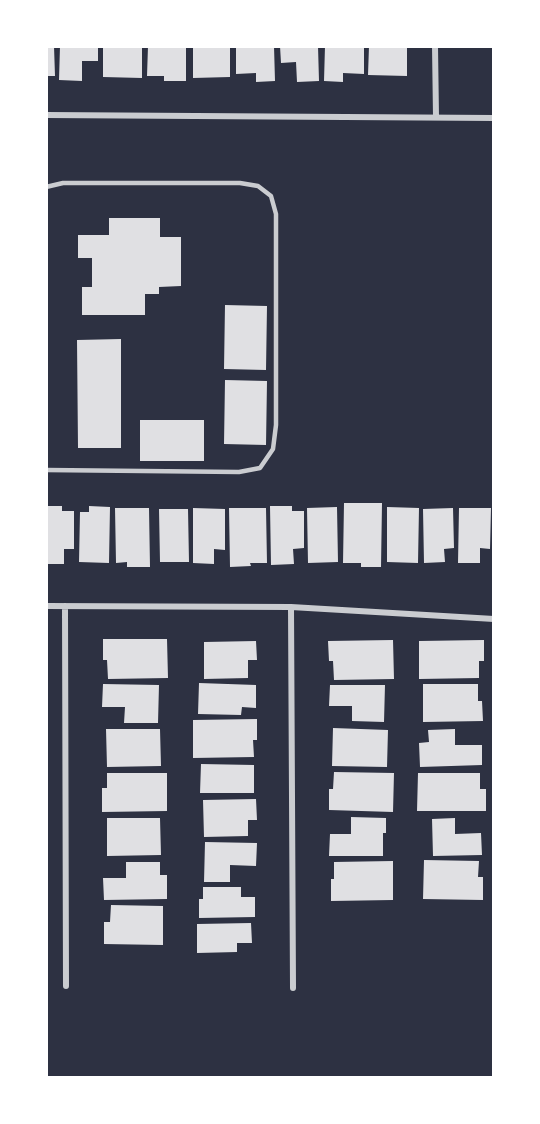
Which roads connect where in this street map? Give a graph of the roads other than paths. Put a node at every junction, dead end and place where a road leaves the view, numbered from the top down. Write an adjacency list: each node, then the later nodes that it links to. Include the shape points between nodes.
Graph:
1 (435, 46): 3 (street)
2 (46, 115): 3 (street)
3 (436, 117): 4 (street)
4 (494, 118)
5 (46, 187): 6 (lane, via 63,183 240,183 258,186 272,196 276,214 276,425 273,449 261,468 239,472)
6 (46, 470)
7 (46, 606): 8 (street)
8 (65, 606): 9 (street); 11 (street)
9 (291, 607): 10 (street); 12 (street)
10 (494, 618)
11 (66, 986)
12 (293, 988)

